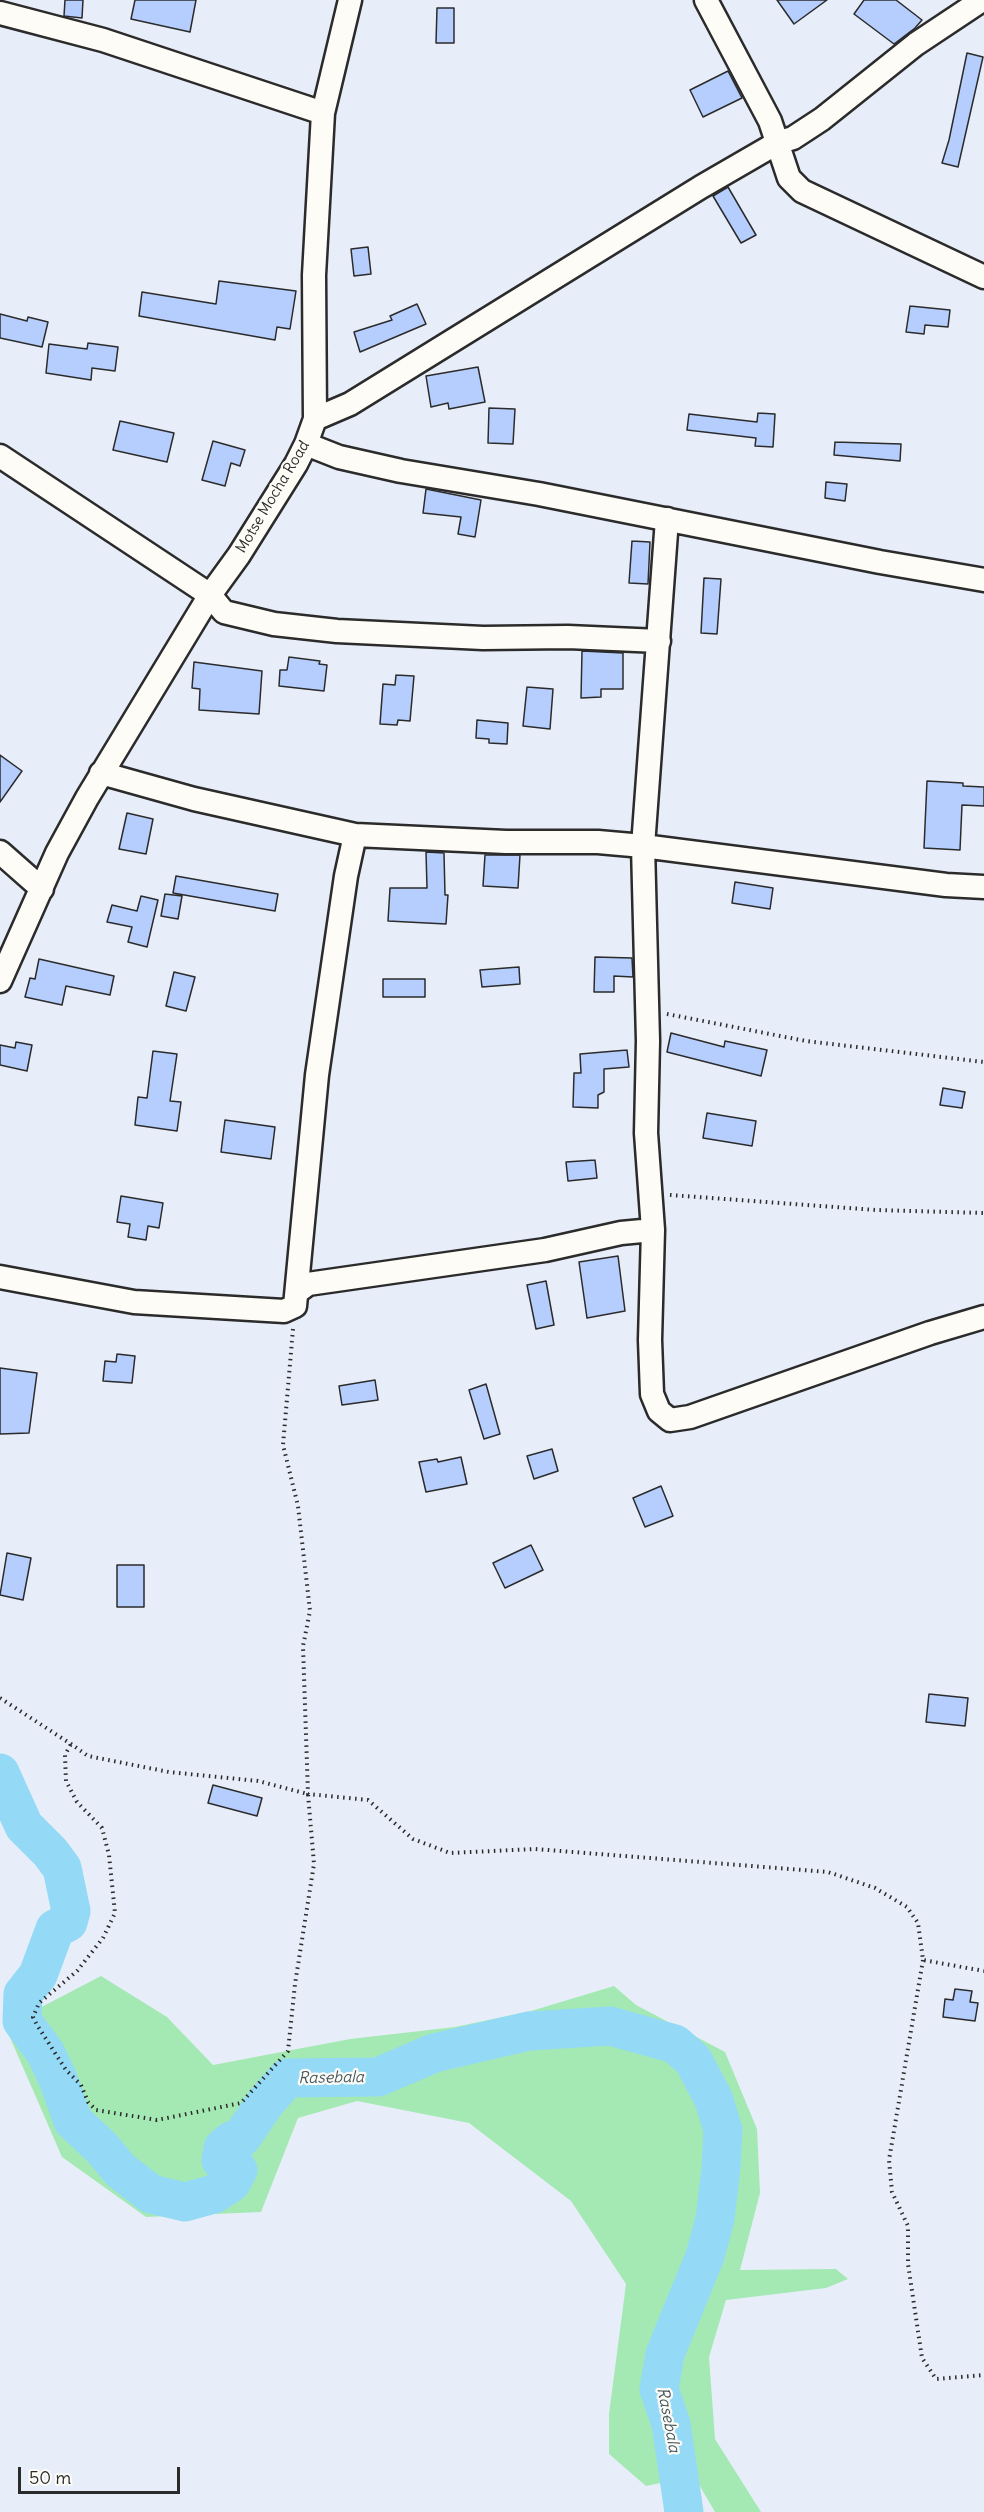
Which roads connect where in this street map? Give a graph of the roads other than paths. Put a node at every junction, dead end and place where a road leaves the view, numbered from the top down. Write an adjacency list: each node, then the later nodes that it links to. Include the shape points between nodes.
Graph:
1 (350, 0): 5 (street, Motse Mocha Road)
2 (706, 0): 6 (street, via 770,121)
3 (982, 0): 6 (street, via 916,44 822,119 793,138)
4 (0, 13): 5 (street, via 103,40)
5 (323, 113): 8 (street, Motse Mocha Road, via 314,275)
6 (777, 143): 7 (street, via 789,178 802,191); 8 (street, via 350,404)
7 (984, 277)
8 (315, 419): 9 (street, Motse Mocha Road)
9 (306, 444): 11 (street, via 339,457 401,471); 13 (street, Motse Mocha Road, via 239,555)
10 (0, 456): 13 (street)
11 (667, 519): 12 (street); 14 (street)
12 (984, 580)
13 (210, 595): 14 (street, via 224,612 274,624 483,638); 15 (street, Motse Mocha Road)
14 (659, 641): 17 (street)
15 (101, 773): 16 (street); 20 (street, Motse Mocha Road)
16 (355, 835): 17 (street); 24 (street, via 317,1075)
17 (643, 846): 19 (street); 22 (street, via 646,1133)
18 (0, 852): 20 (street)
19 (984, 887)
20 (42, 889): 21 (street, Motse Mocha Road)
21 (0, 981)
22 (652, 1230): 24 (street, via 545,1250 308,1284); 25 (street, via 652,1394 659,1411 670,1420 690,1417)
23 (0, 1277): 24 (street, via 134,1302 284,1311)
24 (296, 1299)
25 (984, 1317)

